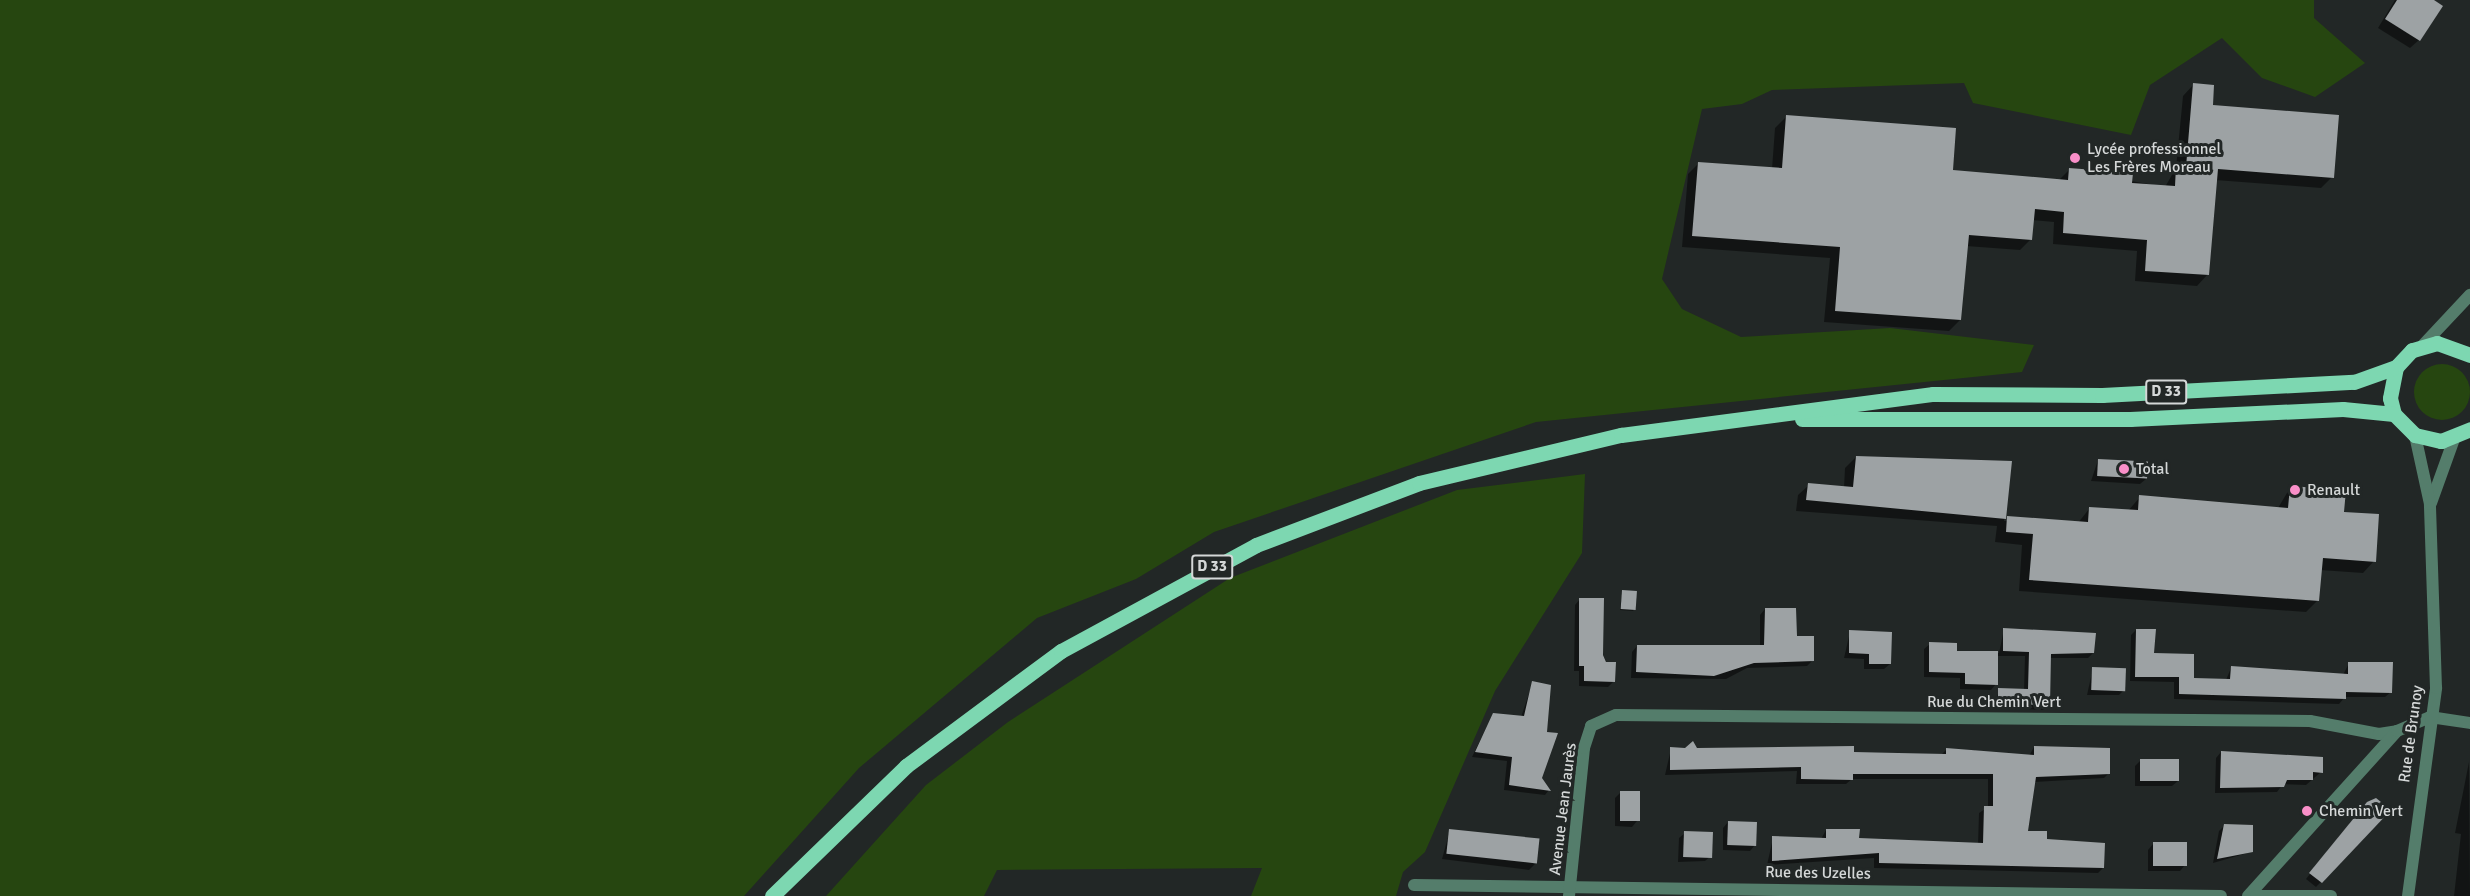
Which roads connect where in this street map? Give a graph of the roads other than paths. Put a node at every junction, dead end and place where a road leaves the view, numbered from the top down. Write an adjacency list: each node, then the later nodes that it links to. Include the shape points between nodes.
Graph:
1 (2470, 295): 2 (street)
2 (2423, 345): 3 (main road, via 2451,344); 4 (main road)
3 (2470, 355)
4 (2396, 367): 5 (main road, via 2390,382); 6 (main road, D 33, via 2354,382 2102,395 1933,394)
5 (2394, 414): 6 (main road, D 33, via 2343,409 2130,419); 8 (main road)
6 (1754, 418): 17 (main road, D 33, via 1621,435 1518,456 1338,512 1218,564 1061,651 972,712 839,825)
7 (2470, 429): 9 (main road)
8 (2415, 435): 9 (main road); 10 (street, Rue de Brunoy)
9 (2454, 439): 10 (street, Rue de Brunoy)
10 (2430, 504): 11 (street, Rue de Brunoy, via 2436,687)
11 (2430, 717): 12 (street); 14 (street); 22 (street, Rue de Brunoy)
12 (2470, 723)
13 (1591, 726): 14 (street, Rue du Chemin Vert, via 1616,715 1640,715 2310,721 2379,734); 16 (street, Avenue Jean Jaurès)
14 (2397, 731): 19 (street)
15 (1413, 885): 16 (street, Rue des Uzelles)
16 (1570, 891): 18 (street, Rue des Uzelles)
17 (772, 896)
18 (2221, 896)
19 (2248, 896)
20 (2256, 896): 21 (street)
21 (2331, 896)
22 (2408, 896)

